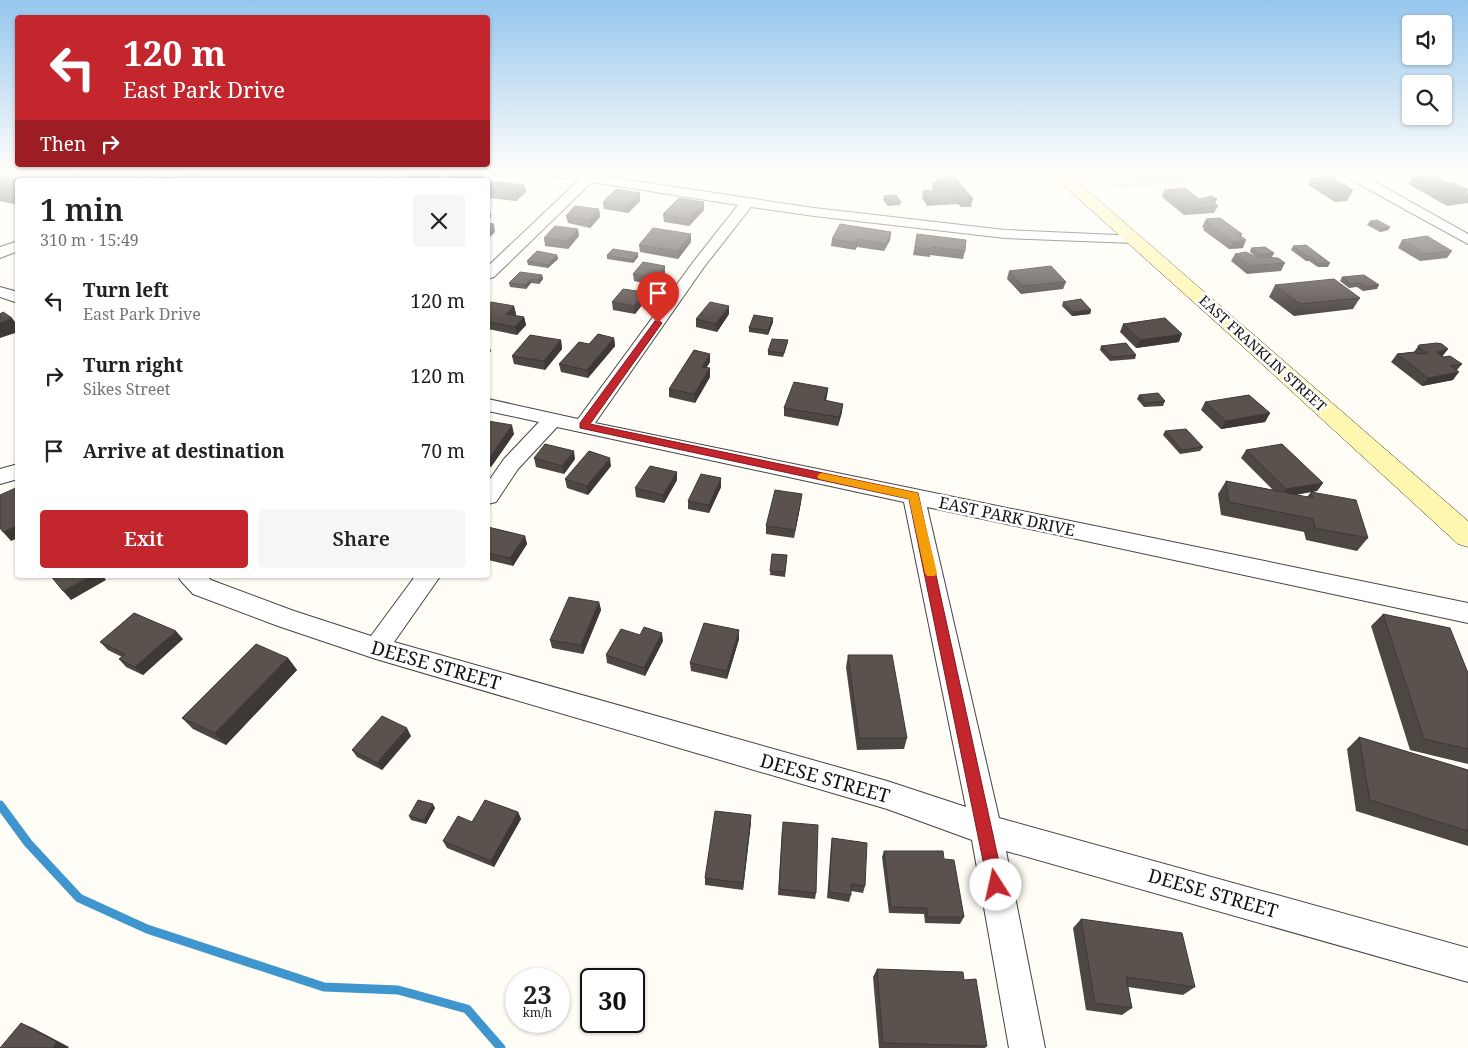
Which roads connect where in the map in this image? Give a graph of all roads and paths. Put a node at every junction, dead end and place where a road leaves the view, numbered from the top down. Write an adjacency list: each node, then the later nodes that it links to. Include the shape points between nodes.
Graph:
1 (545, 220): 10 (street)
2 (733, 220): 15 (street)
3 (883, 220): 6 (street, via 1005,234)
4 (1112, 220): 6 (main road, EAST FRANKLIN STREET)
5 (1432, 220): 7 (street)
6 (1134, 239): 20 (main road, EAST FRANKLIN STREET)
7 (1468, 240)
8 (15, 246): 9 (street)
9 (0, 253)
10 (490, 272)
11 (0, 292): 12 (street)
12 (15, 297)
13 (490, 405): 14 (street, EAST PARK DRIVE)
14 (553, 419): 15 (street, EAST PARK DRIVE); 18 (street, via 511,464)
15 (583, 426): 19 (street, EAST PARK DRIVE)
16 (15, 472): 17 (street)
17 (0, 477)
18 (490, 493)
19 (914, 496): 23 (street, EAST PARK DRIVE); 25 (street)
20 (1468, 537)
21 (192, 578): 24 (street, DEESE STREET, via 202,587 287,620)
22 (428, 578): 24 (street)
23 (1468, 613)
24 (376, 648): 25 (street, DEESE STREET, via 887,795)
25 (986, 830): 26 (street, DEESE STREET); 27 (street)
26 (1468, 965)
27 (1027, 1048)

